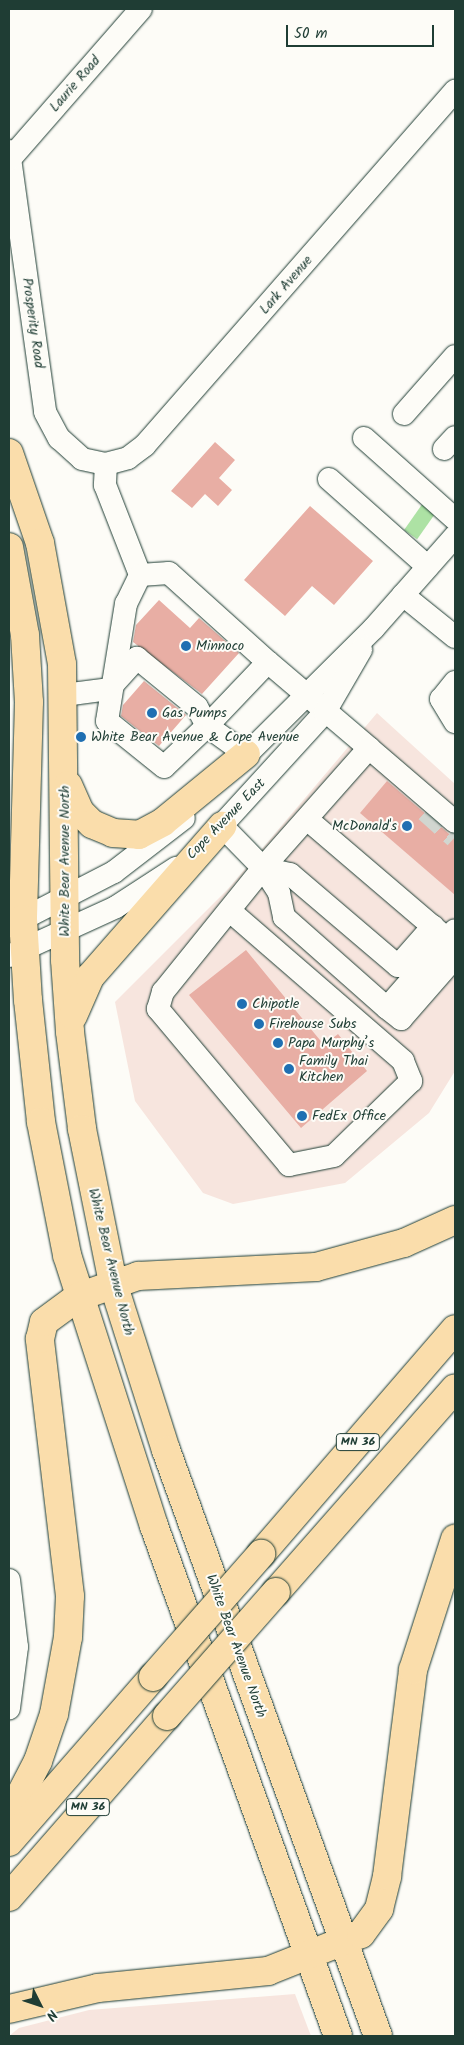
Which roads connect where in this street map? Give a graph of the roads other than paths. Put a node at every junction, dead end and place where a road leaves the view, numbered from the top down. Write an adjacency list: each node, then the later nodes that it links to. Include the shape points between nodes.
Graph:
1 (141, 9): 3 (street, Laurie Road)
2 (455, 91): 9 (street, Lark Avenue, via 145,445 128,458)
3 (9, 155): 4 (street, Prosperity Road)
4 (17, 280): 9 (street, Prosperity Road, via 45,412 59,438 82,459)
5 (455, 356): 6 (street)
6 (404, 414)
7 (364, 438): 11 (street)
8 (9, 454): 22 (main road, White Bear Avenue North, via 47,570)
9 (106, 464): 15 (street, via 105,485)
10 (329, 479): 14 (street)
11 (455, 519)
12 (455, 536): 14 (street, Cope Avenue East)
13 (9, 547): 30 (main road, via 27,664)
14 (428, 567): 16 (street, Cope Avenue East)
15 (140, 575): 19 (street, via 169,573); 21 (street, via 126,604)
16 (403, 594): 17 (street, Cope Avenue East); 18 (street)
17 (374, 628): 23 (street, Cope Avenue East); 24 (street, Cope Avenue East)
18 (455, 637)
19 (268, 662): 23 (street); 26 (street)
20 (455, 682): 25 (street, via 441,699)
21 (109, 689): 22 (street); 26 (street, via 137,658 197,707); 26 (street, via 107,720 164,767)
22 (64, 695): 29 (main road, White Bear Avenue North)
23 (302, 695): 24 (street); 28 (street, Cope Avenue East)
24 (325, 712): 27 (street); 33 (street, Cope Avenue East)
25 (455, 722)
26 (207, 726): 28 (street)
27 (369, 748): 31 (street); 32 (street)
28 (246, 754): 29 (main road, via 163,822 139,835 106,832 87,821); 35 (street, Cope Avenue East, via 158,842)
29 (66, 778): 35 (main road, White Bear Avenue North)
30 (17, 810): 37 (main road)
31 (308, 820): 34 (street); 39 (street)
32 (455, 822)
33 (222, 826): 34 (street); 38 (street, Cope Avenue East, via 151,886); 44 (main road, via 90,977 76,1000)
34 (263, 868): 36 (street); 41 (street, via 290,874); 41 (street, via 279,893 284,917 387,1008)
35 (66, 899): 37 (street, Cope Avenue East); 38 (main road, White Bear Avenue North)
36 (230, 911): 36 (street, via 163,992 158,1009 289,1165 334,1156 411,1081 403,1060)
37 (16, 922): 40 (main road)
38 (65, 930): 40 (street, Cope Avenue East); 44 (main road, White Bear Avenue North)
39 (449, 940): 41 (street); 41 (street)
40 (17, 953): 43 (main road)
41 (412, 978)
42 (9, 1005): 43 (main road)
43 (31, 1032): 47 (main road, via 50,1174)
44 (70, 1032): 46 (main road, White Bear Avenue North, via 83,1138)
45 (455, 1220): 46 (main road, via 387,1249 316,1267 138,1276)
46 (113, 1283): 47 (main road); 56 (main road, White Bear Avenue North, via 169,1458)
47 (78, 1296): 53 (main road, via 44,1322 40,1339 70,1596 68,1638 54,1714 38,1761); 57 (main road, via 148,1509)
48 (455, 1329): 54 (main road, MN 36, bridge)
49 (455, 1388): 55 (main road, MN 36, bridge)
50 (455, 1539): 56 (main road, via 413,1670 390,1863 379,1910 362,1934)
51 (9, 1580): 52 (street, via 17,1647)
52 (9, 1708)
53 (9, 1817)
54 (9, 1842)
55 (9, 1897)
56 (344, 1944): 57 (main road); 60 (main road, White Bear Avenue North)
57 (309, 1958): 58 (main road, via 268,1971 98,1988); 59 (main road)
58 (9, 2009)
59 (338, 2036)
60 (378, 2036)

